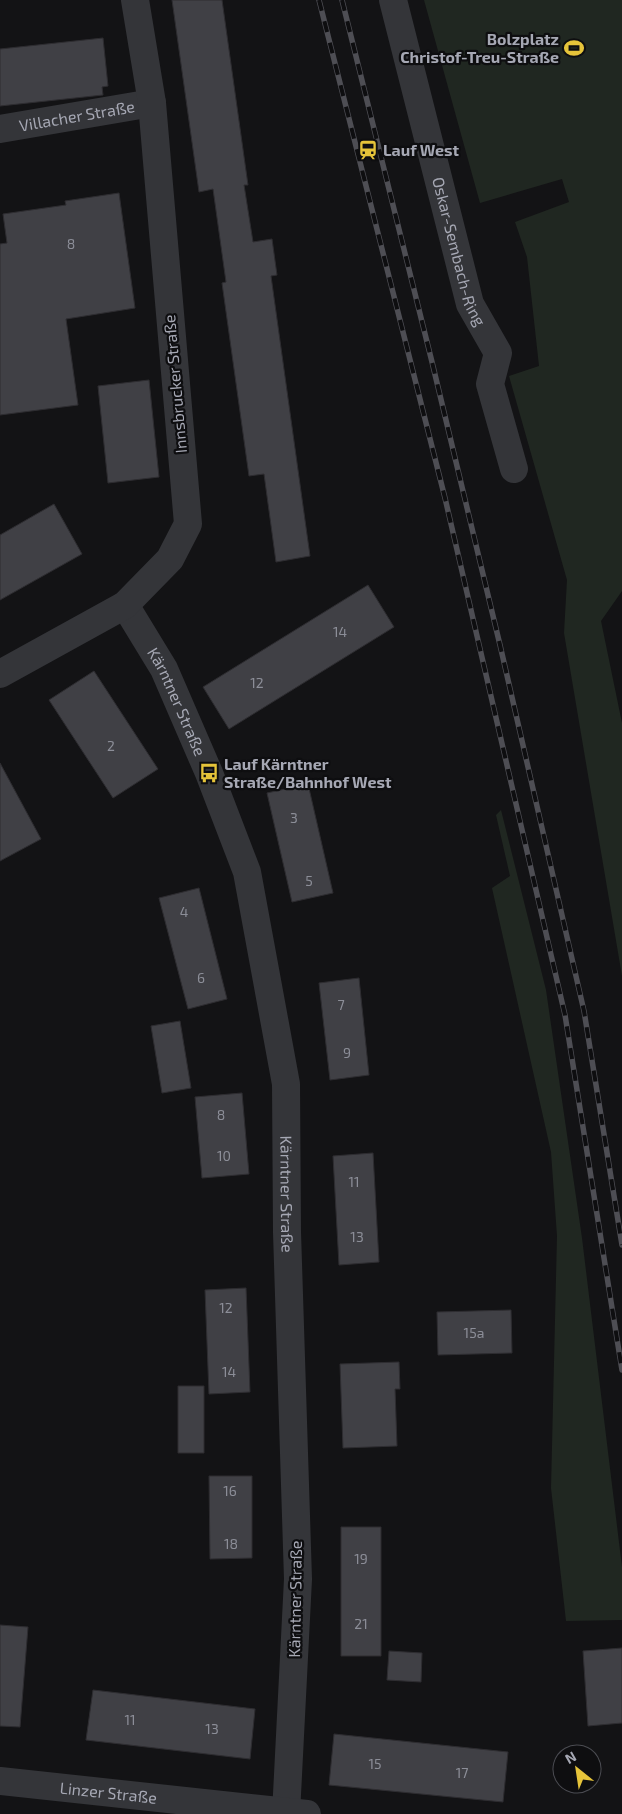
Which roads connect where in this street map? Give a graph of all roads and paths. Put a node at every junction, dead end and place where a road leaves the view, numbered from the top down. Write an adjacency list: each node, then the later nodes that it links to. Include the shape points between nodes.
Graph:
1 (136, 0): 3 (street, Innsbrucker Straße)
2 (393, 0): 5 (street, Oskar-Sembach-Ring, via 470,304 498,353 490,384)
3 (152, 103): 4 (street, Villacher Straße); 6 (street, Innsbrucker Straße, via 188,524 170,559)
4 (0, 129)
5 (514, 469)
6 (125, 605): 7 (street, Innsbrucker Straße); 9 (street, Kärntner Straße, via 164,669 209,772 247,872 286,1084 287,1232 298,1579)
7 (0, 674)
8 (0, 1781): 9 (street, Linzer Straße)
9 (293, 1813)

